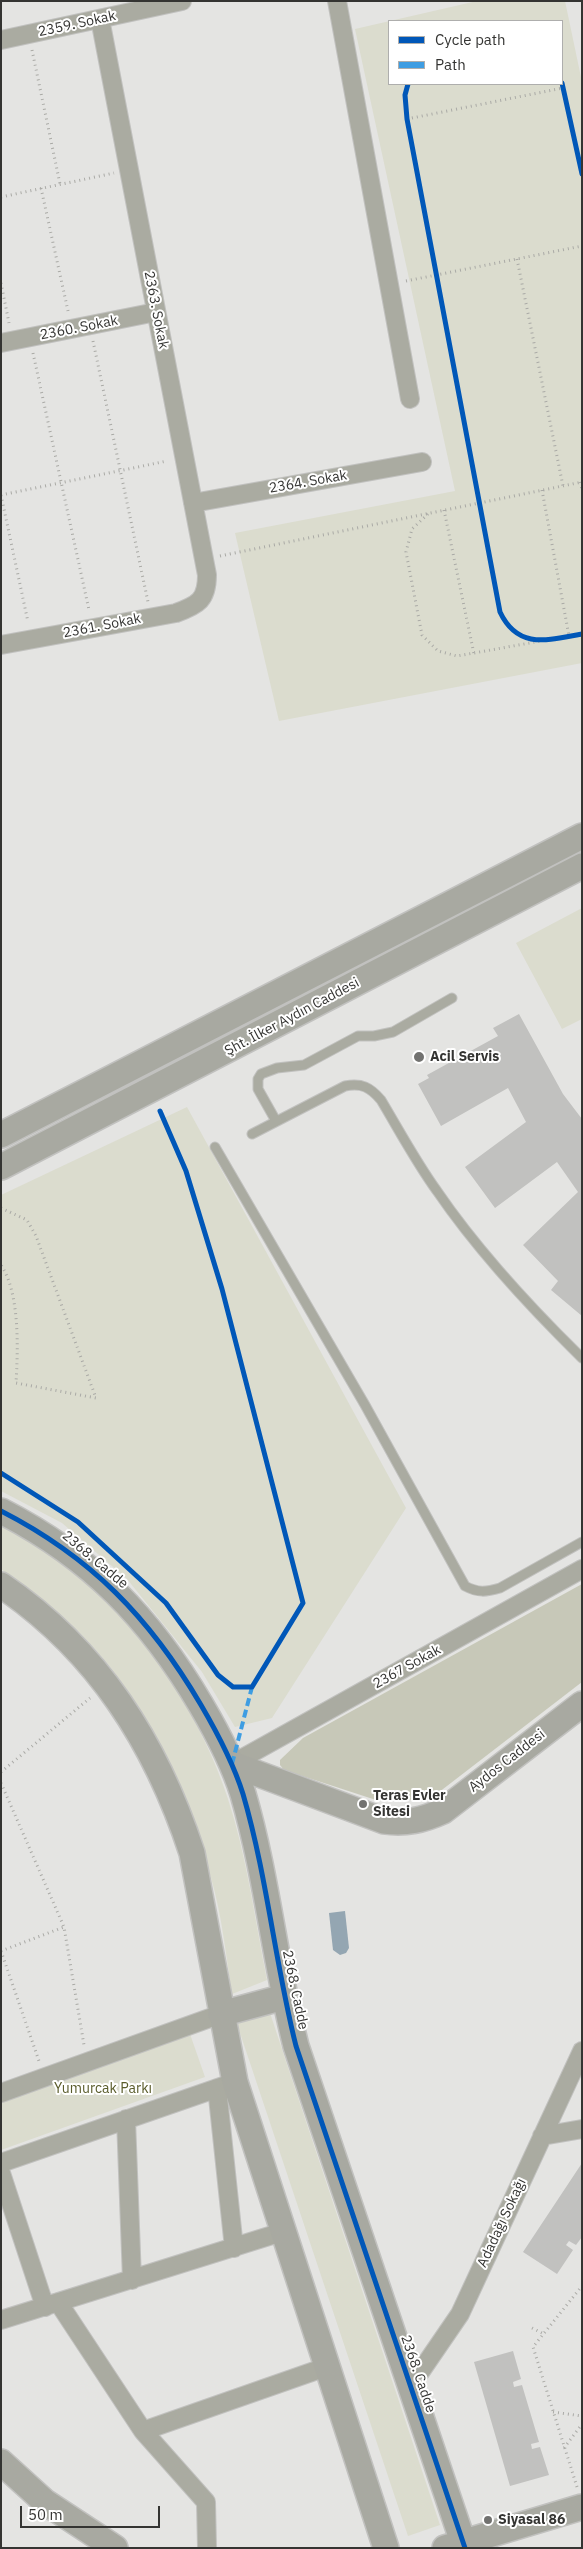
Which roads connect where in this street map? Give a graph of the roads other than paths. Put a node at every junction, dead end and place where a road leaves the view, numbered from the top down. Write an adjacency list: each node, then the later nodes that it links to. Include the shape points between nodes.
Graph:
1 (182, 1): 3 (street, 2359. Sokak)
2 (336, 1): 7 (street)
3 (100, 19): 4 (street, 2359. Sokak); 5 (street, 2363. Sokak)
4 (1, 40)
5 (156, 312): 6 (street, 2360. Sokak); 9 (street, 2363. Sokak)
6 (14, 341)
7 (410, 399)
8 (422, 462): 9 (street, 2364. Sokak)
9 (194, 503): 10 (street, 2363. Sokak, via 207,588)
10 (201, 601): 11 (street, 2361. Sokak, via 190,608 151,617)
11 (1, 645)
12 (582, 836): 14 (street, Şht. İlker Aydın Caddesi)
13 (582, 866): 15 (street, Şht. İlker Aydın Caddesi)
14 (408, 925): 15 (street); 19 (street, Şht. İlker Aydın Caddesi)
15 (420, 950): 21 (street, Şht. İlker Aydın Caddesi)
16 (452, 998): 17 (lane, via 394,1032 358,1036 304,1065 277,1068 261,1074 258,1089)
17 (276, 1122): 18 (lane); 22 (lane, via 345,1086 357,1084 372,1090 457,1219 520,1294)
18 (252, 1134)
19 (1, 1135)
20 (215, 1147): 24 (lane, via 365,1405 465,1586 476,1592 500,1588)
21 (1, 1167)
22 (582, 1358)
23 (1, 1510): 28 (street, 2368. Cadde, via 52,1539 121,1595 151,1629 183,1675)
24 (582, 1542)
25 (582, 1570): 28 (street, 2367 Sokak)
26 (5, 1593): 30 (street, via 67,1640 107,1683 149,1751 183,1824 192,1854)
27 (582, 1704): 28 (street, Aydos Caddesi, via 443,1810 411,1822 384,1821)
28 (232, 1764): 29 (street, 2368. Cadde, via 243,1793 255,1844)
29 (284, 1997): 30 (street); 45 (street, 2368. Cadde, via 310,2094)
30 (221, 2014): 32 (street); 33 (street)
31 (582, 2051): 36 (street, Adadağı Sokağı)
32 (226, 2085): 34 (street); 39 (street); 40 (street)
33 (1, 2094)
34 (126, 2119): 37 (street); 41 (street)
35 (582, 2129): 36 (street)
36 (542, 2136): 45 (street, Adadağı Sokağı, via 460,2314)
37 (1, 2163)
38 (1, 2173): 42 (street)
39 (282, 2232): 40 (street); 44 (street)
40 (234, 2248): 41 (street)
41 (132, 2280): 42 (street)
42 (52, 2304): 43 (street); 46 (street)
43 (1, 2320)
44 (326, 2366): 46 (street); 52 (street)
45 (410, 2387): 49 (street, 2368. Cadde)
46 (143, 2431): 51 (street, via 206,2502)
47 (1, 2462): 50 (street, via 45,2502)
48 (580, 2500): 49 (street)
49 (458, 2546)
50 (115, 2548)
51 (207, 2548)
52 (386, 2548)

